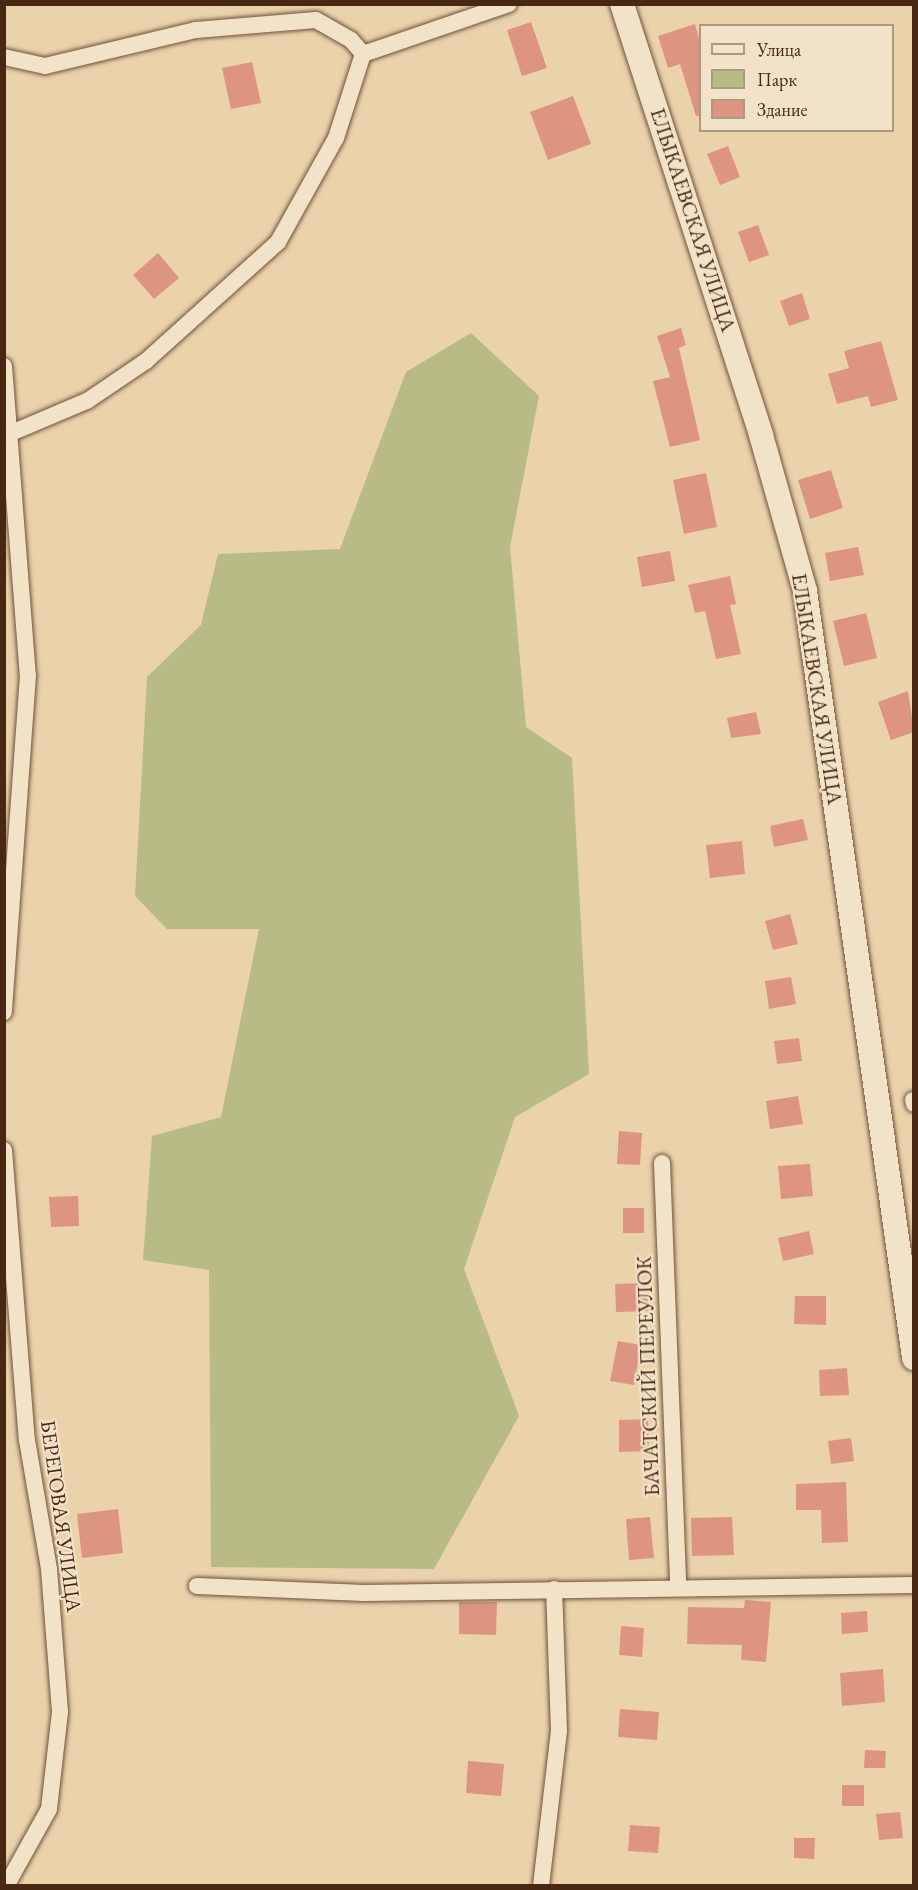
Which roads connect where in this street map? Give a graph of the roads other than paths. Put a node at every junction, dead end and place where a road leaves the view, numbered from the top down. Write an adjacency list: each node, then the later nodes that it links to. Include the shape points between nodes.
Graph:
1 (509, 4): 3 (street)
2 (622, 4): 10 (street, ЕЛЫКАЕВСКАЯ УЛИЦА, via 761,435 805,591)
3 (363, 54): 4 (street, via 351,40 316,20 196,30 45,66); 6 (street, via 336,138 278,242 146,361 87,400)
4 (4, 57)
5 (4, 366): 6 (street)
6 (8, 435): 7 (street, via 28,675)
7 (4, 1012)
8 (4, 1150): 16 (street, БЕРЕГОВАЯ УЛИЦА, via 27,1440 49,1569 60,1712 49,1809)
9 (662, 1163): 14 (street, БАЧАТСКИЙ ПЕРЕУЛОК)
10 (909, 1294): 11 (street, ЕЛЫКАЕВСКАЯ УЛИЦА)
11 (914, 1358)
12 (914, 1585): 14 (street)
13 (197, 1586): 15 (street, via 364,1593)
14 (678, 1587): 15 (street)
15 (554, 1589): 17 (street, via 559,1731)
16 (7, 1879)
17 (541, 1886)

